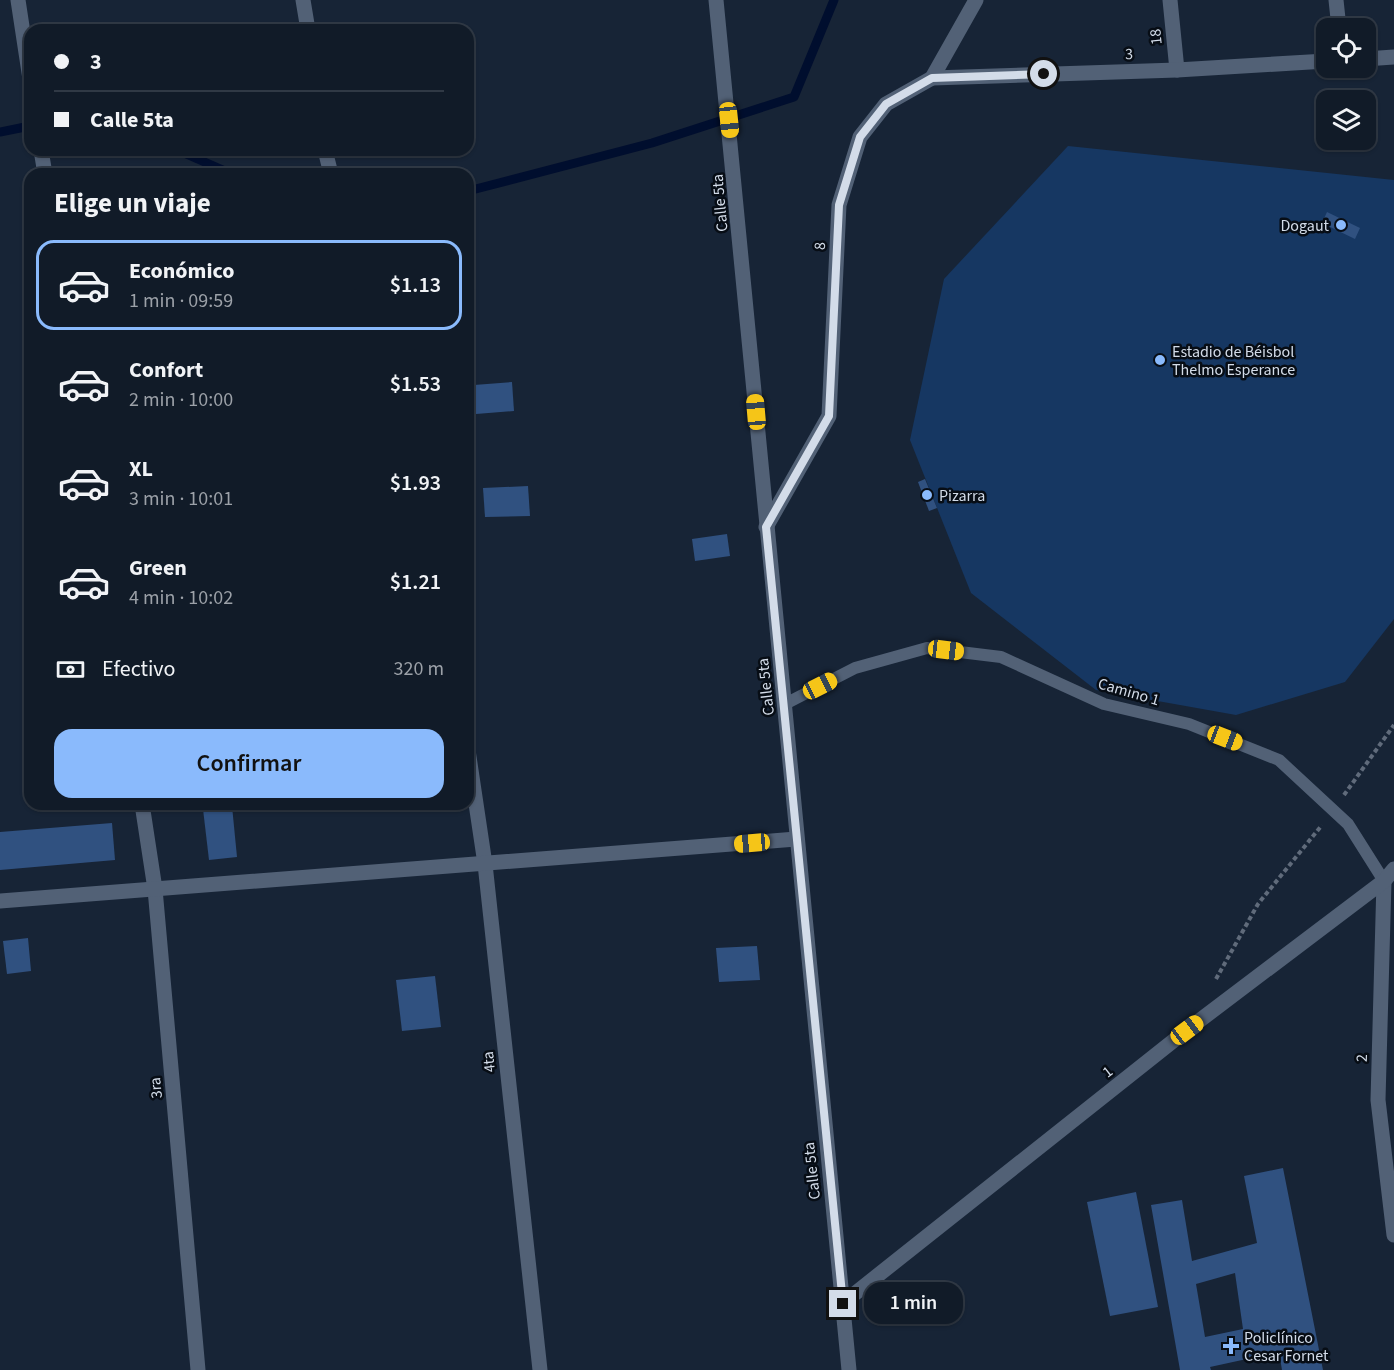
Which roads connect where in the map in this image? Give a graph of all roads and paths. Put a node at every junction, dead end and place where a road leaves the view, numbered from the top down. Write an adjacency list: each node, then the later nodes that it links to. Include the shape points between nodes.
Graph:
1 (18, 0): 9 (street)
2 (303, 0): 8 (street)
3 (716, 0): 15 (street, Calle 5ta)
4 (976, 0): 14 (street)
5 (1170, 0): 13 (street, 18)
6 (1336, 0): 7 (street)
7 (1338, 18)
8 (307, 24)
9 (24, 39)
10 (1394, 57): 11 (street)
11 (1376, 58)
12 (1316, 62): 13 (street, 3)
13 (1177, 70): 14 (street, 3)
14 (932, 78): 15 (street, 8, via 886,104 860,137 839,205 829,416)
15 (766, 527): 16 (street, Calle 5ta)
16 (785, 704): 20 (lane, Camino 1, via 855,668 927,648 1001,657 1104,704 1189,724 1279,760); 21 (street, Calle 5ta)
17 (1394, 724): 20 (path)
18 (474, 790): 22 (street, 4ta)
19 (143, 810): 24 (street, 3ra)
20 (1333, 810): 23 (lane, Camino 1); 27 (path, via 1297,860 1258,904)
21 (796, 839): 22 (street); 29 (street, Calle 5ta)
22 (485, 864): 24 (street); 31 (street, 4ta)
23 (1389, 875): 25 (street); 28 (street, 2, via 1378,1100); 29 (street, 1)
24 (155, 889): 26 (street); 30 (street, 3ra)
25 (1394, 899)
26 (0, 900)
27 (1214, 982)
28 (1394, 1235)
29 (843, 1304): 32 (street, Calle 5ta)
30 (198, 1370)
31 (540, 1370)
32 (849, 1370)

